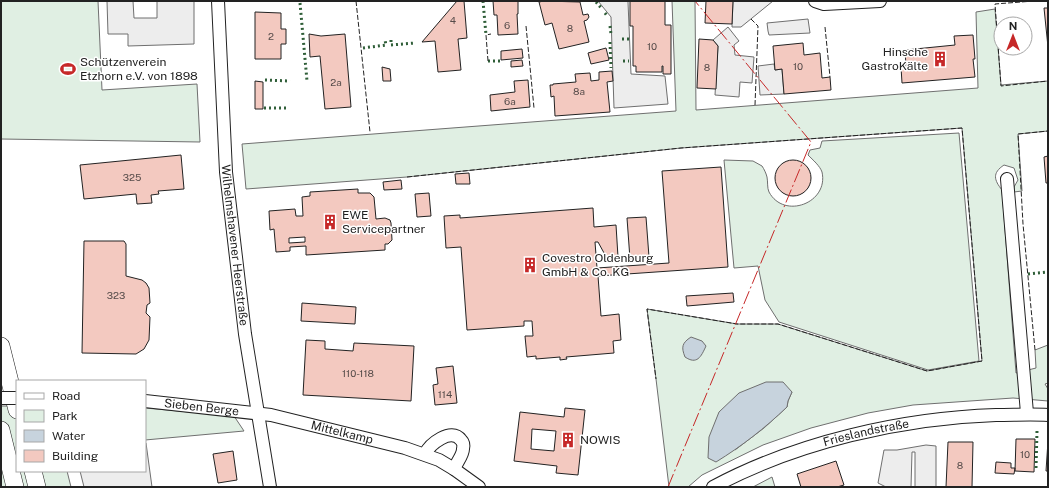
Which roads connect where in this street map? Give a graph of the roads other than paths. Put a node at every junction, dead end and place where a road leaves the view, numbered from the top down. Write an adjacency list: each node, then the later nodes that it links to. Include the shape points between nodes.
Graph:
1 (218, 1): 10 (street, Wilhelmshavener Heerstraße, via 226,172 245,334)
2 (815, 1): 3 (street, via 824,4)
3 (880, 1)
4 (1007, 178): 11 (street)
5 (1, 346): 9 (highway)
6 (1, 398): 7 (street, bridge)
7 (16, 398)
8 (146, 401): 10 (street, Sieben Berge)
9 (16, 406)
10 (259, 413): 14 (street, Mittelkamp); 19 (street, Wilhelmshavener Heerstraße)
11 (1028, 413): 12 (street, Frieslandstraße); 21 (street, Frieslandstraße, via 926,420 878,429 772,460)
12 (1048, 415)
13 (1, 430): 17 (highway)
14 (425, 454): 15 (street, Mittelkamp); 15 (street, via 446,436 458,437 463,443 463,450)
15 (454, 469): 20 (street, Mittelkamp)
16 (32, 472): 18 (highway)
17 (15, 487)
18 (37, 487)
19 (270, 487)
20 (480, 487)
21 (713, 487)

